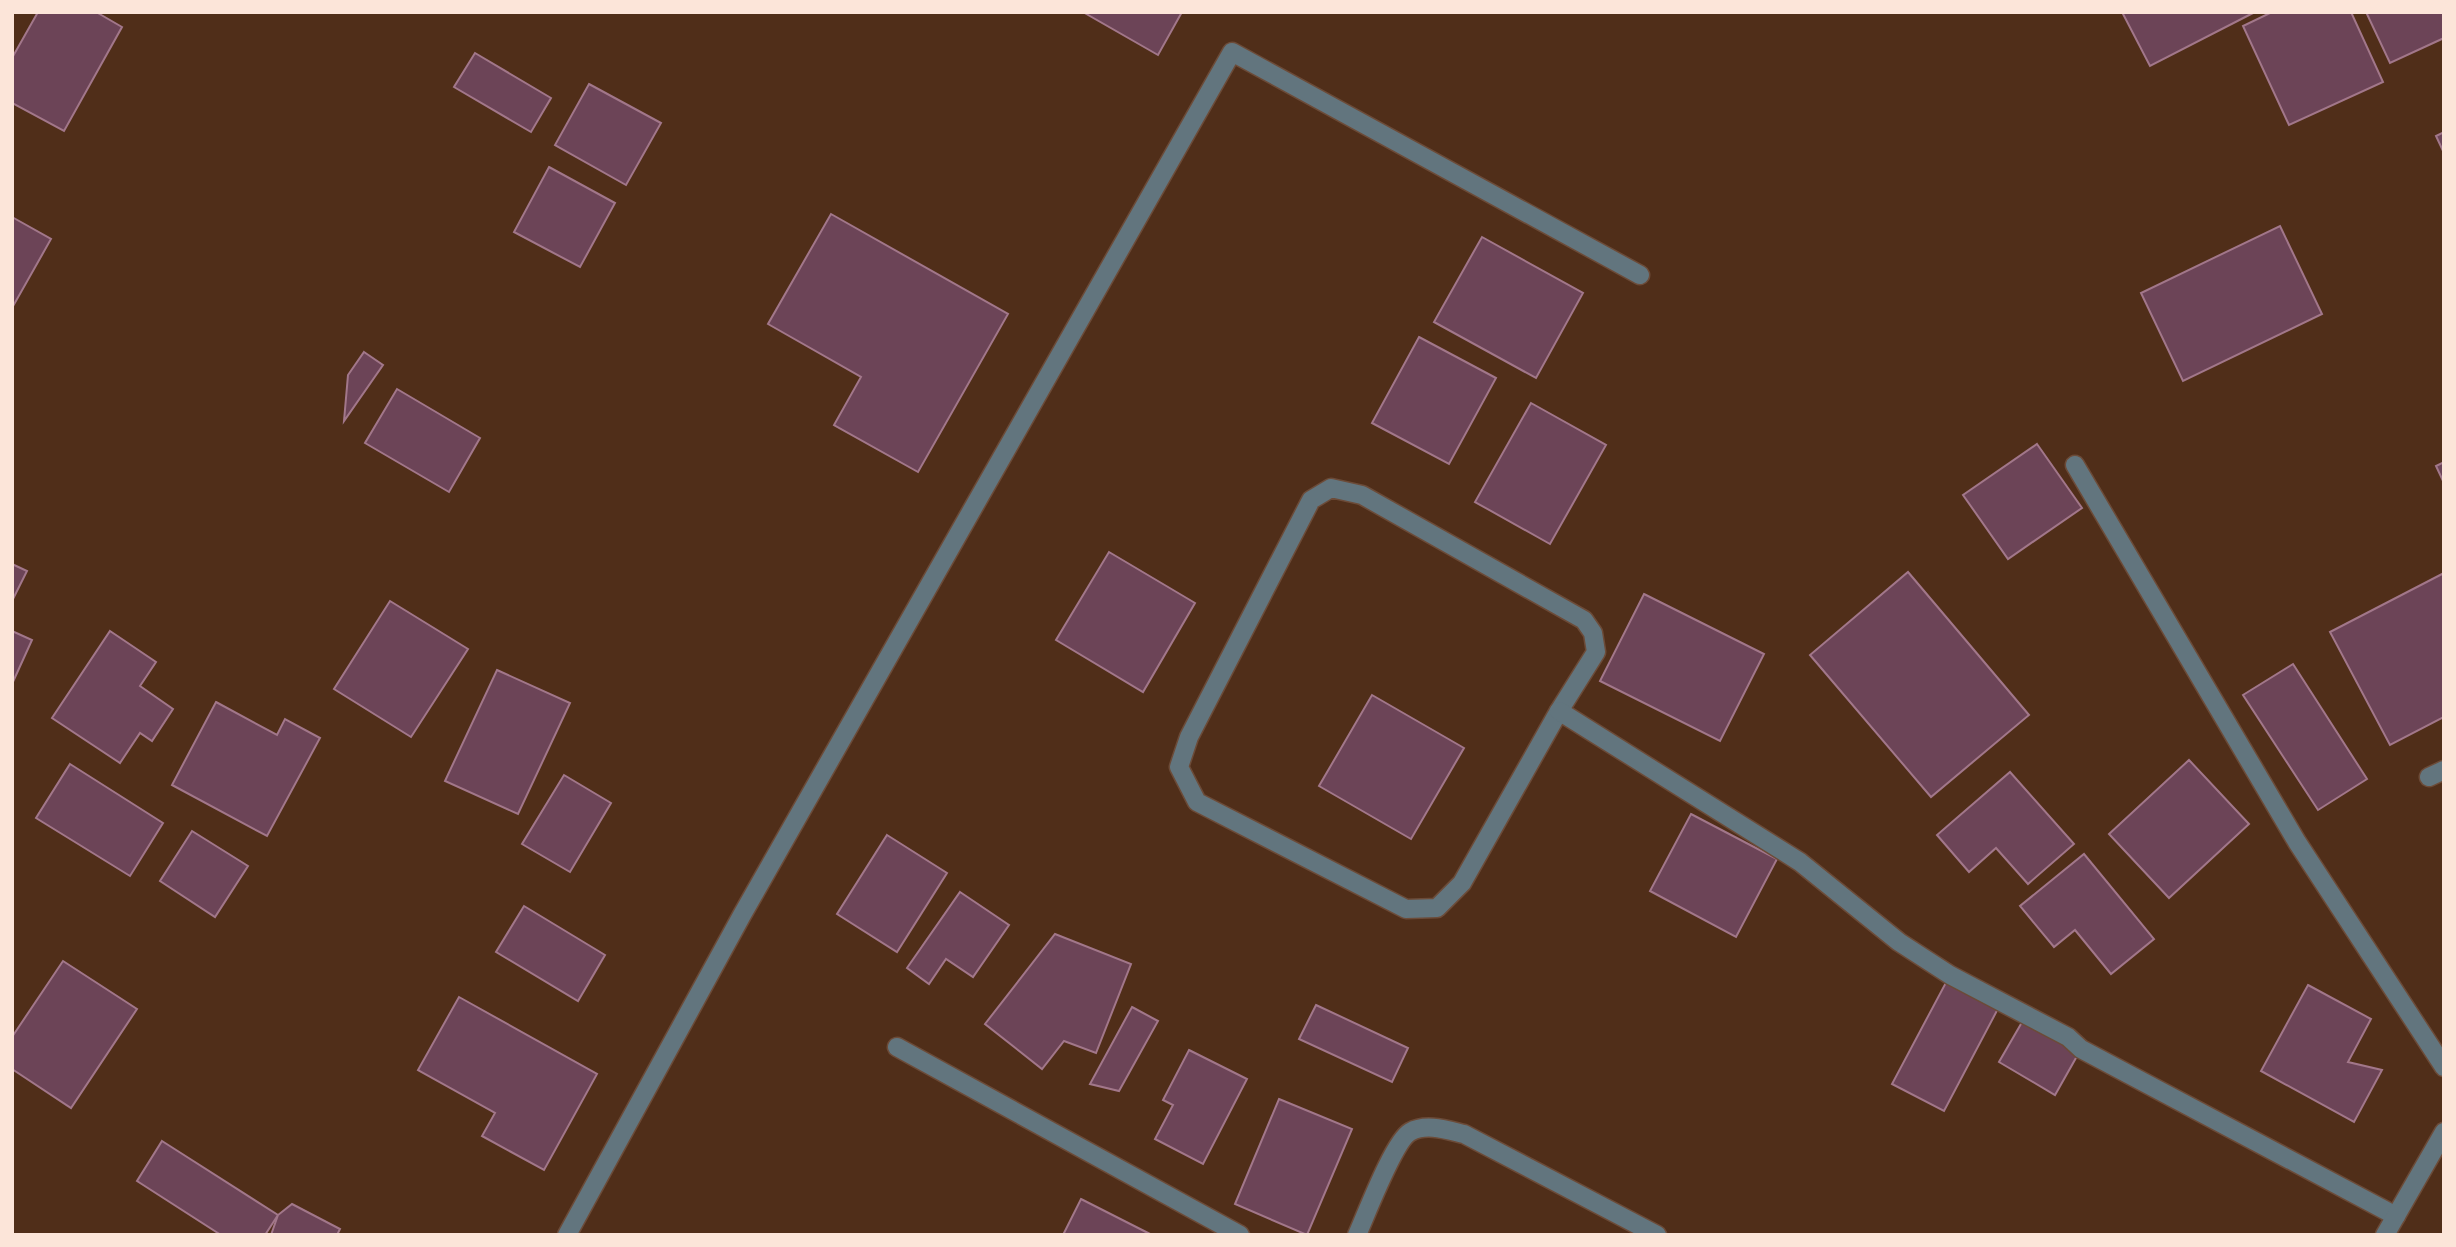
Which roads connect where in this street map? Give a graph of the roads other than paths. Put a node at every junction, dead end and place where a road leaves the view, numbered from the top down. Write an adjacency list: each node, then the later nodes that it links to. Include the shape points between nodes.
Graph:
1 (1640, 275): 8 (street, via 1232,52 749,903)
2 (2074, 465): 5 (street, via 2297,842)
3 (1559, 711): 3 (street, via 1462,883 1437,908 1406,909 1197,802 1179,767 1189,737 1311,500 1331,488 1362,495 1584,620 1593,633 1596,652); 7 (street, via 1800,862 1899,942 1950,975)
4 (897, 1047): 9 (street)
5 (2444, 1067)
6 (2444, 1132): 7 (street)
7 (2396, 1216): 12 (street)
8 (567, 1235)
9 (1240, 1235)
10 (1357, 1235): 11 (street, via 1396,1149 1409,1132 1432,1127 1464,1134)
11 (1657, 1235)
12 (2385, 1235)

